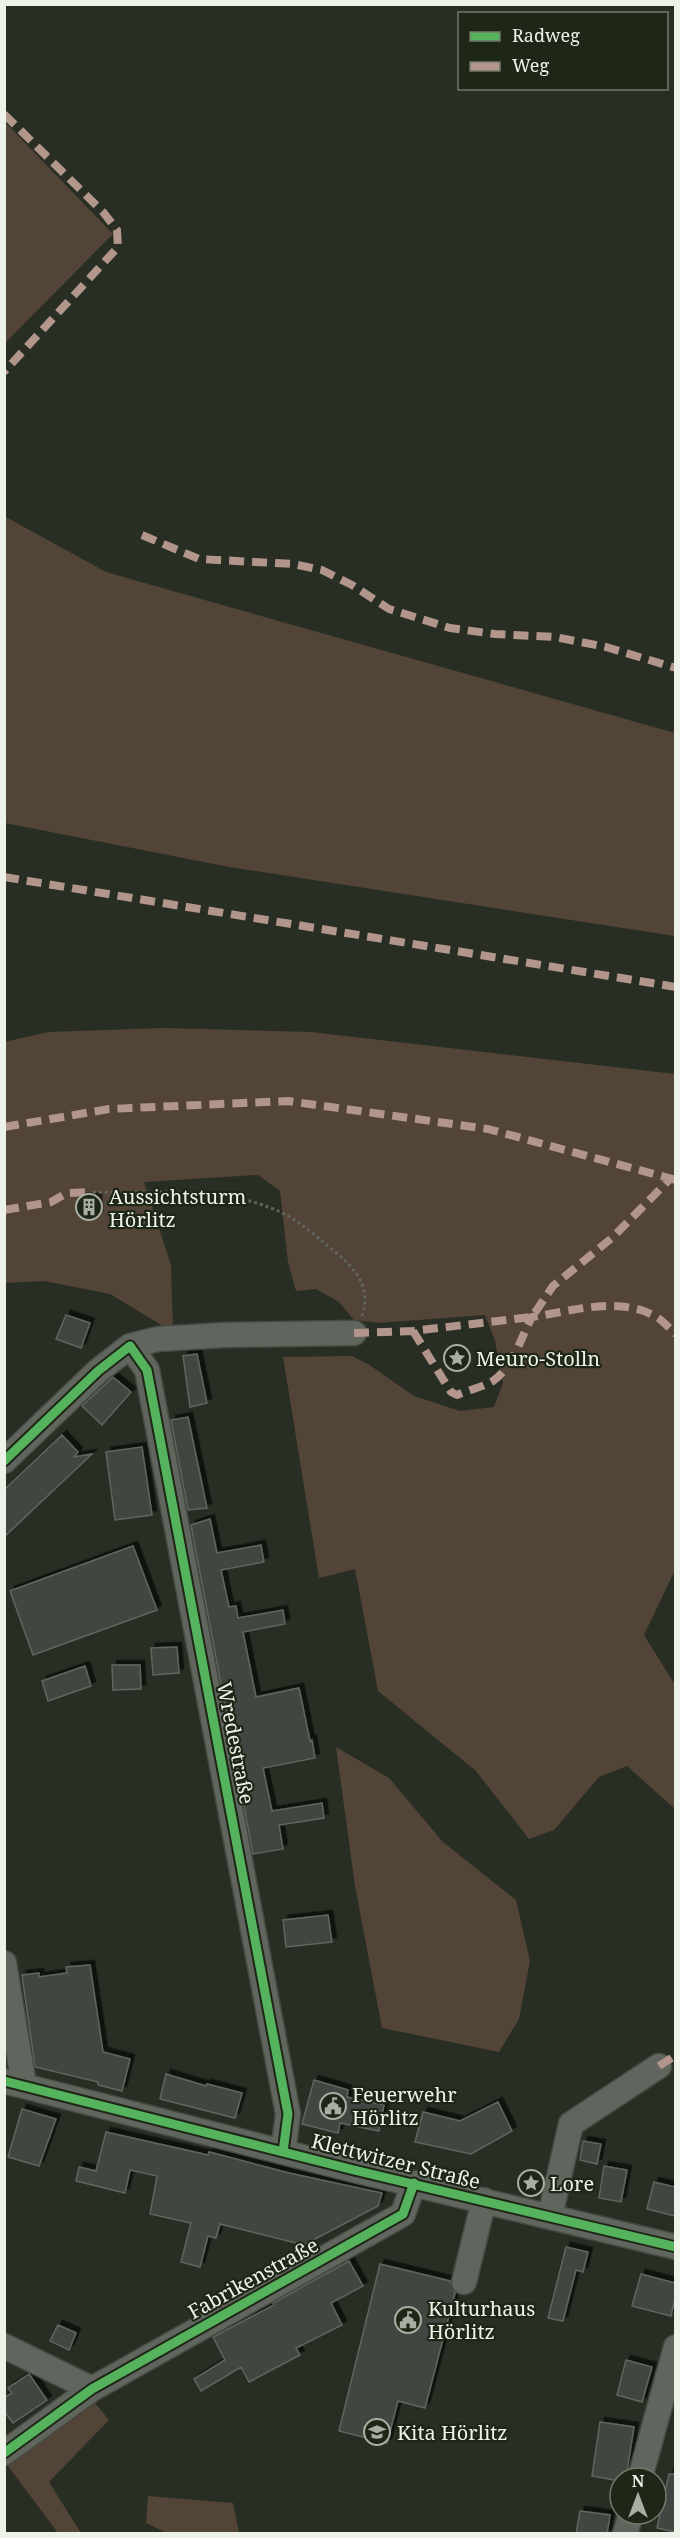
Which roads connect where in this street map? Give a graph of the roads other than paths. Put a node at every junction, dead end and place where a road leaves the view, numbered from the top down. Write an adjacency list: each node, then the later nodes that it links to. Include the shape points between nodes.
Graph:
1 (354, 1333): 2 (street, via 158,1339)
2 (130, 1346): 3 (street); 7 (street, Wredestraße, via 147,1370 288,2114)
3 (4, 1461)
4 (4, 1964): 6 (street)
5 (659, 2066): 10 (street, via 571,2124)
6 (14, 2083): 7 (street, Klettwitzer Straße)
7 (283, 2152): 8 (street, Klettwitzer Straße)
8 (414, 2183): 9 (street, Klettwitzer Straße); 15 (street, Fabrikenstraße, via 403,2214)
9 (484, 2200): 10 (street, Klettwitzer Straße); 12 (street)
10 (550, 2216): 11 (street, Klettwitzer Straße)
11 (675, 2247)
12 (464, 2283)
13 (4, 2346): 15 (street)
14 (675, 2347): 17 (street)
15 (92, 2389): 16 (street, Fabrikenstraße)
16 (4, 2453)
17 (643, 2466)

